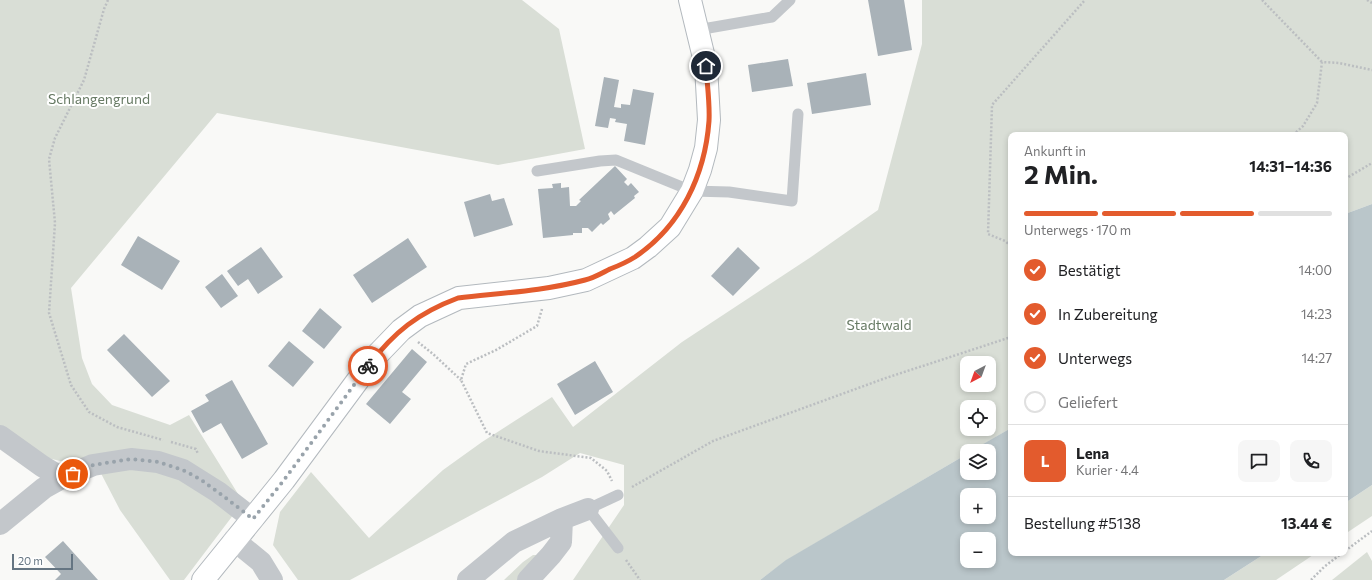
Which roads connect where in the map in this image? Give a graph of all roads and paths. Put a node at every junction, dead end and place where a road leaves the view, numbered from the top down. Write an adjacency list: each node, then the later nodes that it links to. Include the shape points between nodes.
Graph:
1 (108, 0): 23 (path, via 84,80 55,138 49,159 55,223 49,313 71,385 89,412 116,427 196,449)
2 (690, 0): 8 (main road)
3 (790, 0): 8 (lane, via 772,17)
4 (1085, 0): 17 (path, via 992,105 988,234)
5 (1262, 0): 9 (path)
6 (1367, 0): 7 (path)
7 (1372, 3)
8 (697, 30): 16 (main road, via 706,66 709,120 706,148)
9 (1322, 62): 10 (path); 12 (path, via 1317,103)
10 (1372, 70)
11 (798, 114): 16 (lane, via 792,201 729,192)
12 (1296, 132)
13 (1372, 163): 15 (path)
14 (537, 171): 16 (lane, via 616,160)
15 (1348, 177)
16 (692, 191): 18 (main road, via 670,227 648,248 633,258 586,280)
17 (1008, 244)
18 (549, 288): 21 (path, via 537,326 466,364); 27 (main road, via 458,298 420,316 401,330 375,357)
19 (1008, 339): 25 (path, via 883,379 713,441)
20 (433, 354): 21 (path)
21 (461, 380): 25 (path, via 487,433 539,451 591,458 607,471)
22 (0, 436): 24 (street)
23 (199, 455)
24 (62, 478): 27 (street, via 93,465 131,459 158,462 200,479); 29 (street, via 44,488)
25 (618, 495): 26 (lane)
26 (588, 509): 28 (street); 32 (lane)
27 (253, 519): 31 (main road)
28 (562, 519): 37 (street, via 514,542); 38 (street, via 560,542)
29 (0, 524)
30 (1372, 531): 33 (path)
31 (234, 540): 35 (main road); 36 (street, via 261,562)
32 (618, 548): 39 (path)
33 (1348, 549)
34 (1338, 556): 40 (path)
35 (203, 580)
36 (272, 580)
37 (468, 580)
38 (528, 580)
39 (640, 580)
40 (1311, 580)

